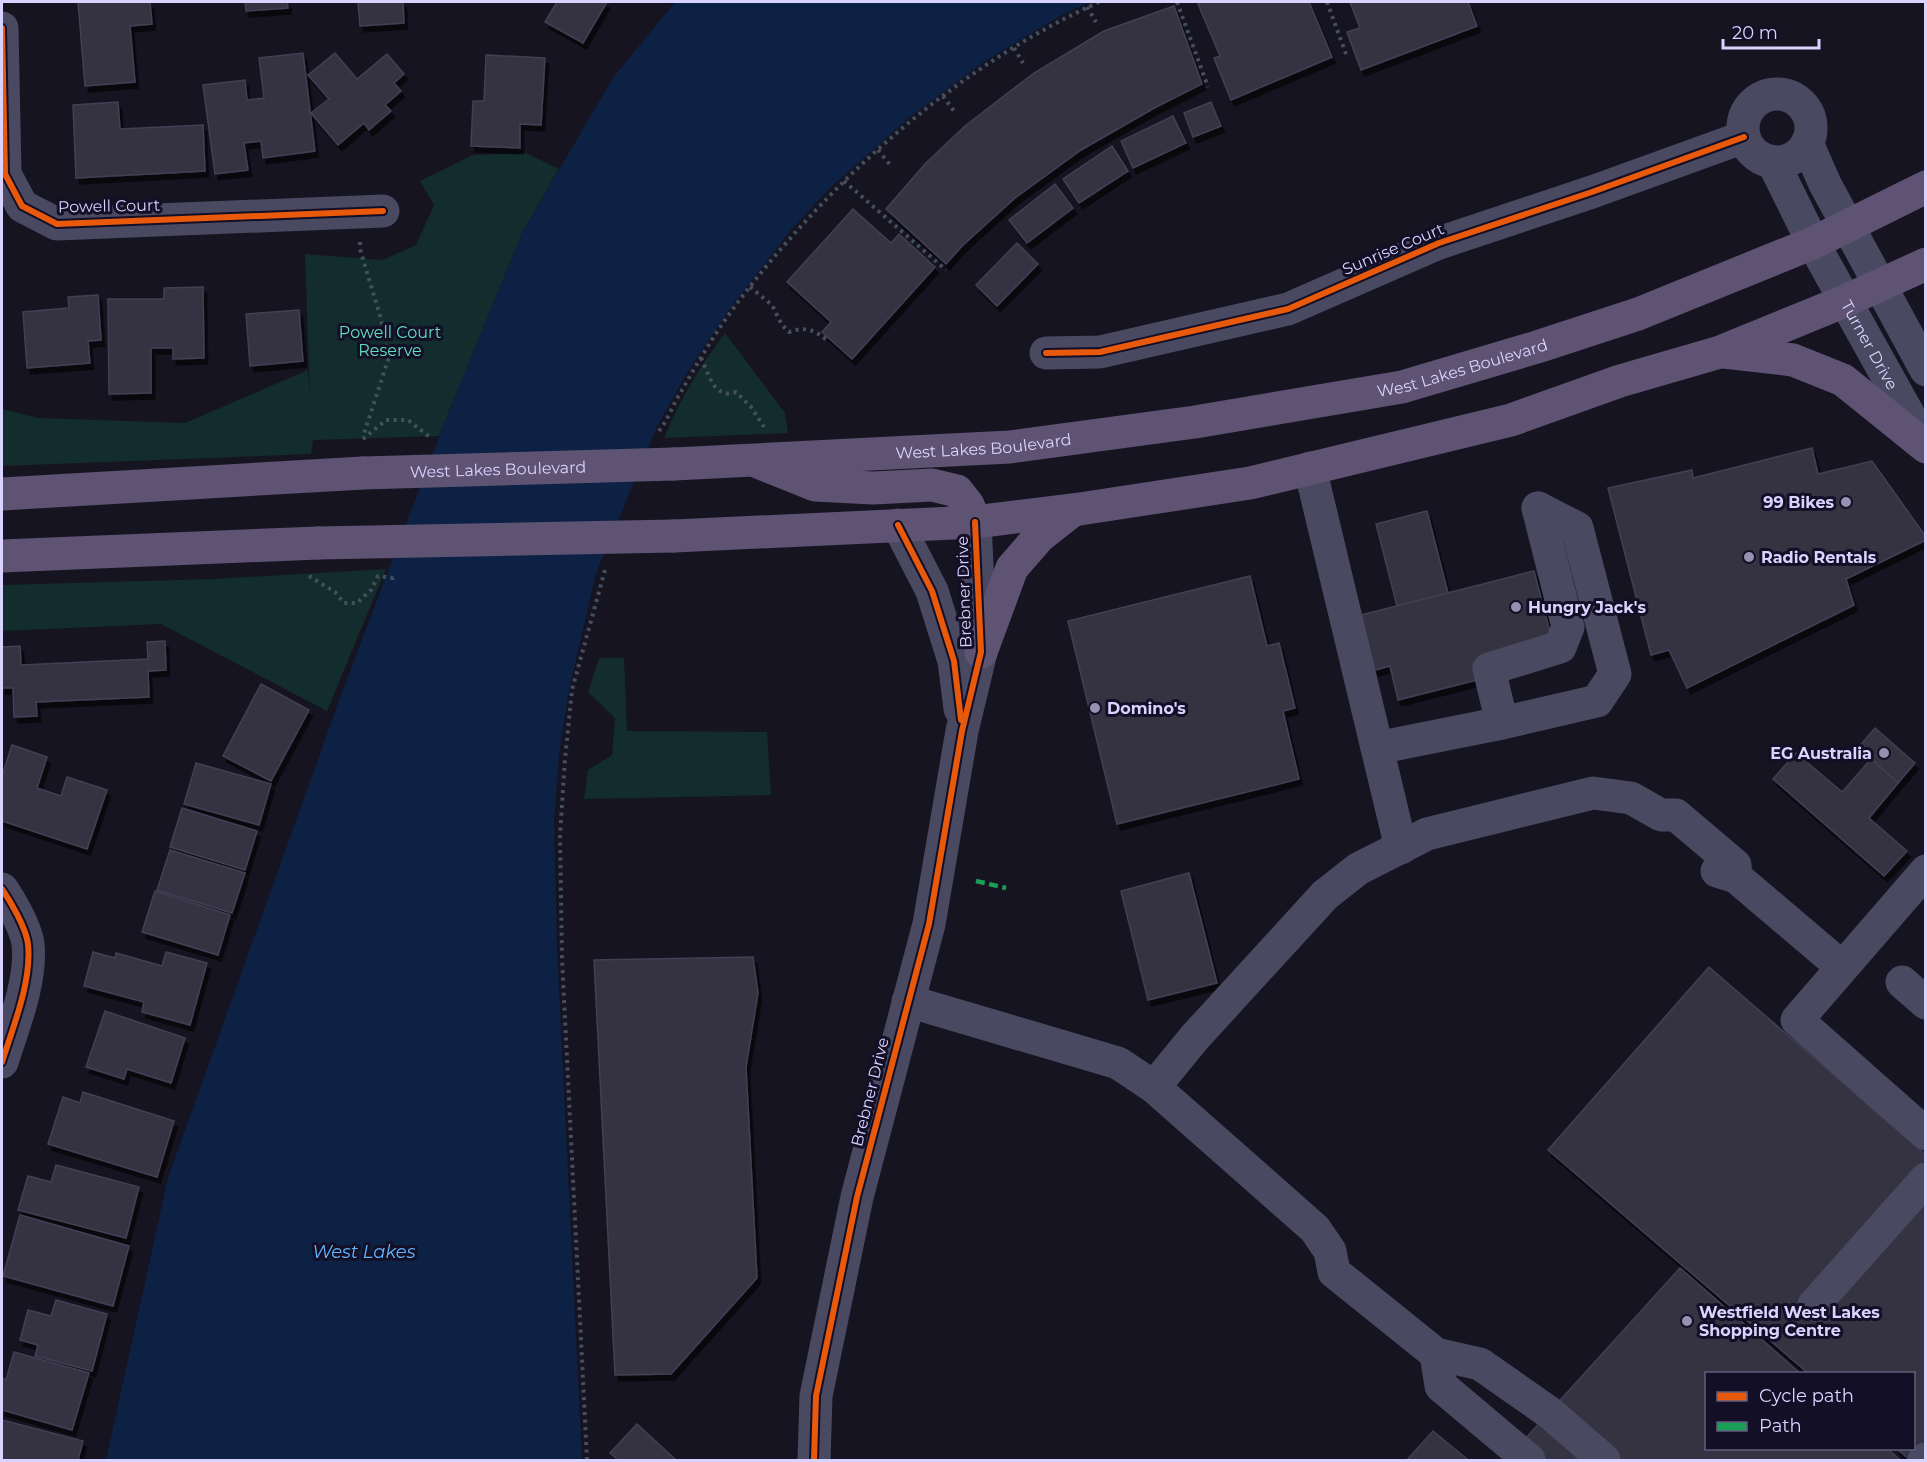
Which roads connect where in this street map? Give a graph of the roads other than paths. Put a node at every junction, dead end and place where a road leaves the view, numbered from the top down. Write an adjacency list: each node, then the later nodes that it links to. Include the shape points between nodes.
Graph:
1 (2, 27): 6 (street, Powell Court, via 5,174 22,206 57,224)
2 (1744, 137): 3 (street, via 1743,122 1748,109 1760,98 1780,94 1795,99 1810,117); 4 (street, via 1755,155); 13 (street, Sunrise Court, via 1439,243 1288,309 1100,352)
3 (1808, 143): 4 (street, via 1797,156); 7 (street)
4 (1773, 162): 8 (street)
5 (1926, 188): 7 (main road, West Lakes Boulevard)
6 (373, 211)
7 (1849, 226): 8 (main road, West Lakes Boulevard); 10 (street)
8 (1813, 243): 11 (street, Turner Drive); 16 (main road, West Lakes Boulevard, via 1638,314 1402,387 1195,422 1010,447)
9 (1926, 264): 10 (main road)
10 (1879, 286): 11 (main road); 14 (street)
11 (1845, 301): 12 (main road); 15 (street, Turner Drive)
12 (1720, 352): 15 (main road, via 1793,360 1843,380); 17 (main road, via 1620,381 1510,420)
13 (1046, 354)
14 (1926, 370)
15 (1926, 446)
16 (751, 459): 18 (main road, West Lakes Boulevard, bridge, via 674,464 361,460); 20 (main road, via 815,485 940,487 957,492)
17 (1310, 468): 19 (main road, via 1250,483); 26 (street)
18 (2, 494)
19 (1073, 510): 20 (main road); 23 (main road, via 1040,536 1012,568)
20 (975, 522): 21 (main road); 23 (street, Brebner Drive)
21 (898, 525): 22 (main road, bridge, via 312,555); 25 (street, Brebner Drive, via 932,591 954,661)
22 (2, 556)
23 (981, 652): 25 (street, Brebner Drive)
24 (1502, 723): 24 (street, via 1597,701 1615,674 1577,528 1538,508 1568,627 1560,647 1489,669); 26 (street)
25 (962, 731): 31 (street, Brebner Drive, via 928,924)
26 (1377, 748): 27 (street)
27 (1401, 848): 30 (street, via 1427,834 1593,793 1630,798 1661,815 1665,831 1706,867 1736,877); 33 (street, via 1358,869 1325,895)
28 (1926, 871): 30 (street)
29 (2, 889): 32 (street, via 28,943 27,975)
30 (1842, 967): 34 (street, via 1797,1020)
31 (908, 1000): 33 (street, via 1118,1063); 38 (street, Brebner Drive, via 857,1197 816,1396)
32 (2, 1062)
33 (1154, 1087): 37 (street, via 1315,1229 1330,1251 1334,1272)
34 (1926, 1134)
35 (1926, 1179): 36 (street)
36 (1814, 1305)
37 (1436, 1354): 39 (street, via 1441,1386); 40 (street, via 1480,1364 1550,1413)
38 (814, 1461)
39 (1529, 1461)
40 (1604, 1461)

